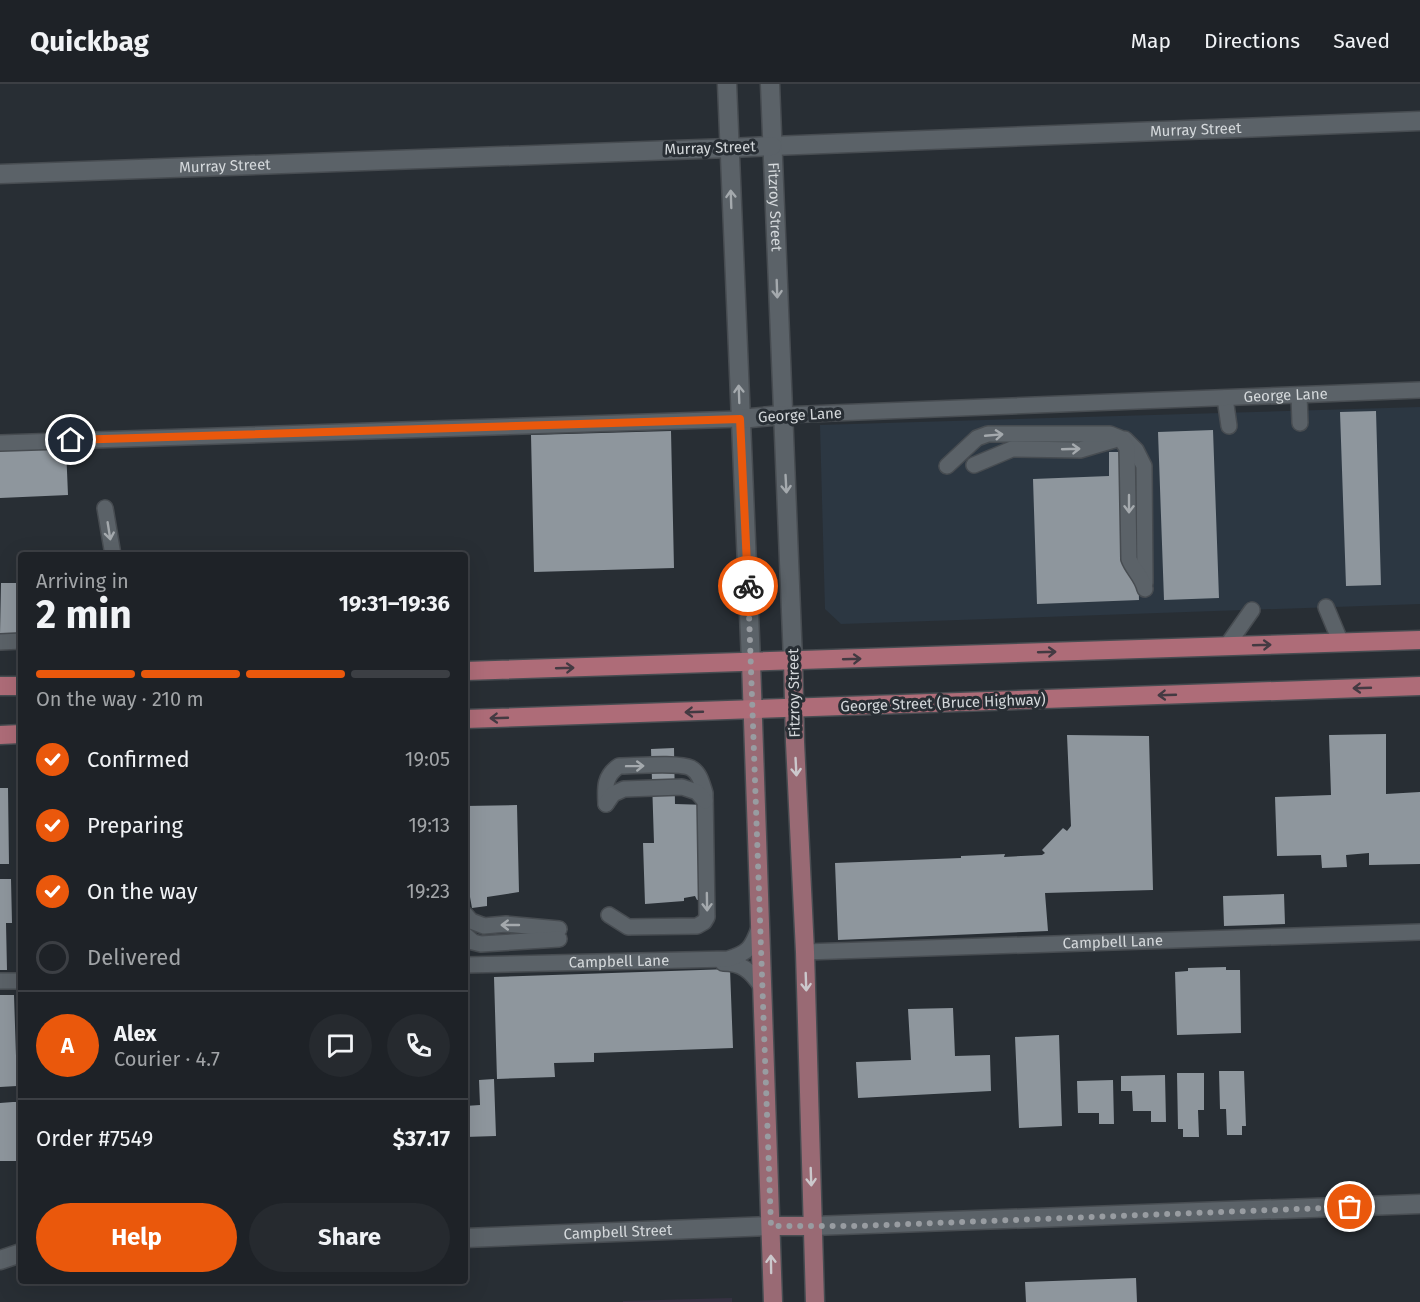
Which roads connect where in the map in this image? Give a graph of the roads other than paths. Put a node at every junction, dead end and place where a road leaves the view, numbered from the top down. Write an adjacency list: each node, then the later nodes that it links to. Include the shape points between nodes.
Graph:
1 (727, 84): 5 (street)
2 (770, 84): 4 (street, Fitzroy Street)
3 (1420, 121): 4 (street, Murray Street)
4 (772, 146): 5 (street, Murray Street); 10 (street, Fitzroy Street, one-way to 10)
5 (729, 148): 6 (street, Murray Street); 11 (street, one-way to 5)
6 (0, 174)
7 (1420, 390): 8 (lane, George Lane)
8 (1299, 395): 9 (lane, George Lane); 12 (lane)
9 (1225, 398): 10 (lane, George Lane); 13 (lane)
10 (782, 415): 11 (street, George Lane); 28 (street, Fitzroy Street, one-way to 28)
11 (740, 419): 15 (lane, George Lane); 29 (street)
12 (1300, 423)
13 (1229, 426)
14 (1115, 437): 16 (lane, one-way to 14, via 1012,449 1080,450); 17 (lane, one-way to 14, via 977,438 988,434); 20 (lane, via 1124,439 1136,450 1144,466)
15 (0, 442)
16 (974, 465)
17 (947, 466)
18 (105, 508): 19 (lane, one-way to 19)
19 (112, 552)
20 (1145, 589)
21 (1326, 607): 26 (lane)
22 (1252, 610): 27 (lane)
23 (1420, 640): 26 (highway)
24 (18, 641): 25 (lane)
25 (0, 642)
26 (1341, 643): 27 (highway, one-way to 26)
27 (1226, 647): 28 (highway, one-way to 27)
28 (793, 661): 29 (highway); 34 (main road, Fitzroy Street)
29 (751, 662): 30 (highway, one-way to 29); 35 (main road)
30 (468, 671)
31 (0, 686): 32 (highway)
32 (18, 686)
33 (1420, 686): 34 (highway, George Street (Bruce Highway), one-way to 34)
34 (794, 708): 35 (highway, George Street (Bruce Highway)); 45 (main road, Fitzroy Street, one-way to 45)
35 (752, 710): 36 (highway, George Street (Bruce Highway), one-way to 36); 42 (main road)
36 (468, 719)
37 (18, 734): 38 (highway)
38 (0, 735)
39 (705, 801): 39 (lane, one-way to 39, via 697,792 682,787 624,789 613,794 606,804 607,778 619,766 679,765 700,777); 40 (lane, one-way to 40, via 704,922 684,928 628,927)
40 (609, 915)
41 (468, 918): 44 (lane, one-way to 41, via 482,944 559,934 515,924 484,926)
42 (759, 928): 46 (lane, Campbell Lane, via 750,949 728,959); 50 (main road)
43 (1420, 932): 45 (lane, Campbell Lane)
44 (468, 938)
45 (805, 952): 53 (main road, Fitzroy Street, one-way to 53)
46 (468, 966)
47 (468, 966): 50 (lane, via 507,969 727,962 743,966)
48 (0, 981): 49 (lane)
49 (18, 981)
50 (761, 986): 52 (main road)
51 (1420, 1204): 53 (street)
52 (771, 1226): 53 (main road); 54 (street, Campbell Street); 59 (main road, one-way to 52)
53 (813, 1226): 60 (main road, Fitzroy Street)
54 (468, 1238)
55 (0, 1247): 56 (street)
56 (18, 1252)
57 (18, 1254): 58 (street)
58 (0, 1260)
59 (773, 1302)
60 (815, 1302)

